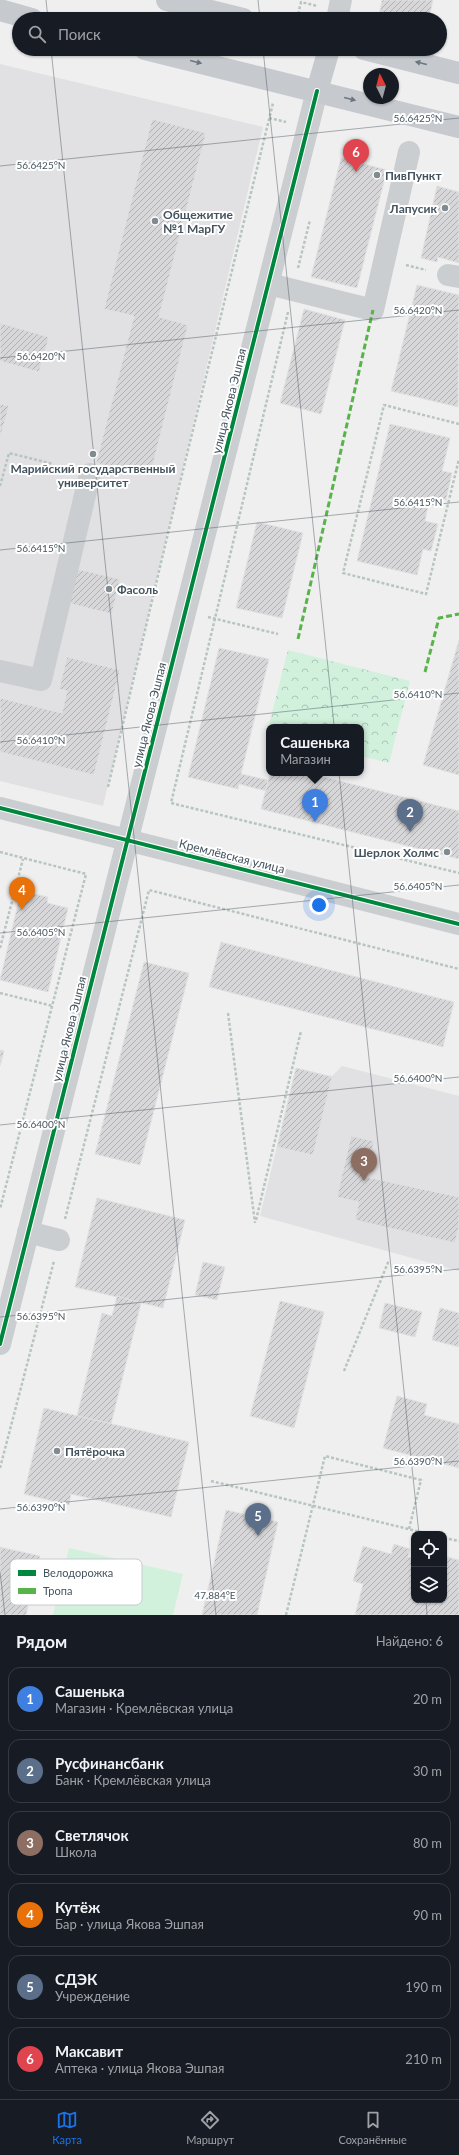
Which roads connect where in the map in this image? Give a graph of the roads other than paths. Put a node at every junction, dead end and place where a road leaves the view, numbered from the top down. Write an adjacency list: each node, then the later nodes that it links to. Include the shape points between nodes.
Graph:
1 (167, 0): 4 (main road)
2 (341, 0): 5 (street)
3 (0, 10): 6 (main road)
4 (215, 12)
5 (338, 12)
6 (12, 13)
7 (174, 56): 11 (main road, one-way to 11)
8 (327, 56): 11 (main road, улица Якова Эшпая)
9 (392, 56): 10 (main road, one-way to 9)
10 (459, 73)
11 (318, 91): 12 (main road, one-way to 12); 14 (street, улица Якова Эшпая)
12 (459, 127)
13 (409, 152): 14 (street, via 374,310)
14 (269, 284): 18 (street, улица Якова Эшпая)
15 (90, 474): 16 (street, via 41,680)
16 (0, 671)
17 (0, 808): 18 (street, Кремлёвская улица)
18 (128, 840): 19 (street, Кремлёвская улица); 20 (street, улица Якова Эшпая)
19 (459, 924)
20 (28, 1232): 21 (street); 22 (street, улица Якова Эшпая)
21 (59, 1240)
22 (5, 1301): 23 (street, улица Якова Эшпая)
23 (0, 1344)

